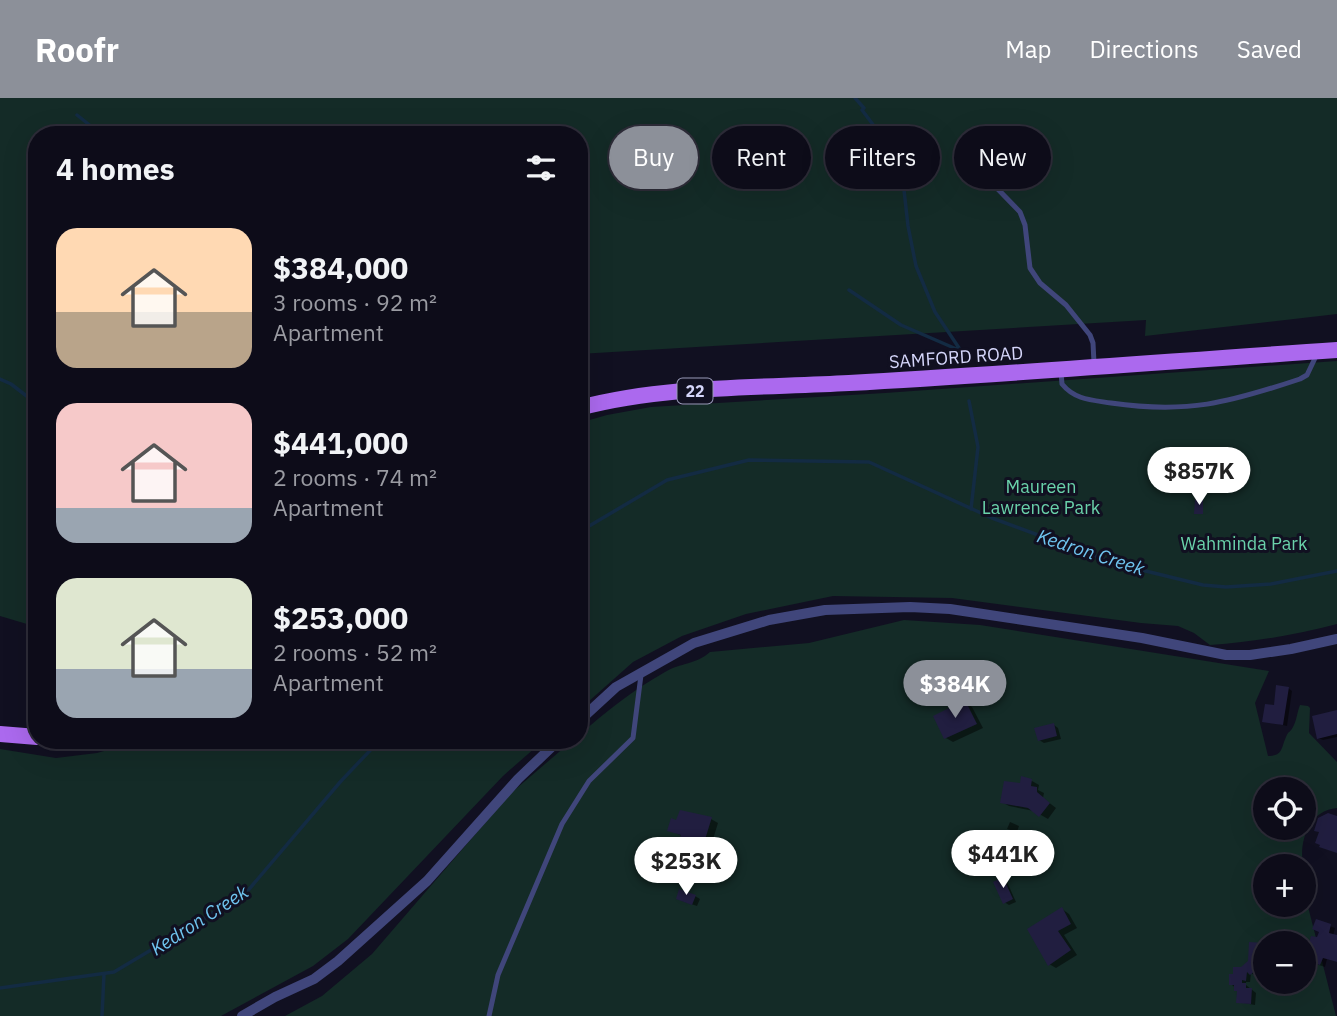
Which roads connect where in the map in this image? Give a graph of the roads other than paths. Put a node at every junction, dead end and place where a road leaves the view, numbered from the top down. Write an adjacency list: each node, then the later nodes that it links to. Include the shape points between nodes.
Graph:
1 (998, 189): 4 (lane, via 1020,212 1030,268 1090,335)
2 (1337, 350): 3 (main road, SAMFORD ROAD / 22)
3 (1319, 351): 4 (main road, SAMFORD ROAD / 22); 5 (lane, via 1312,369 1300,379 1235,400 1175,408 1079,398 1062,384)
4 (1095, 366): 5 (main road, SAMFORD ROAD / 22)
5 (1060, 369): 6 (main road, SAMFORD ROAD / 22, via 662,393)
6 (588, 406)
7 (1337, 639): 8 (street, via 1226,655 950,608 825,610 769,620 694,643)
8 (641, 672): 9 (street, via 615,687); 14 (lane, via 633,738 589,781 562,824 498,975)
9 (588, 712)
10 (0, 734): 11 (main road)
11 (28, 736)
12 (550, 749): 13 (street, via 427,881 338,961 314,979)
13 (242, 1016)
14 (489, 1016)

